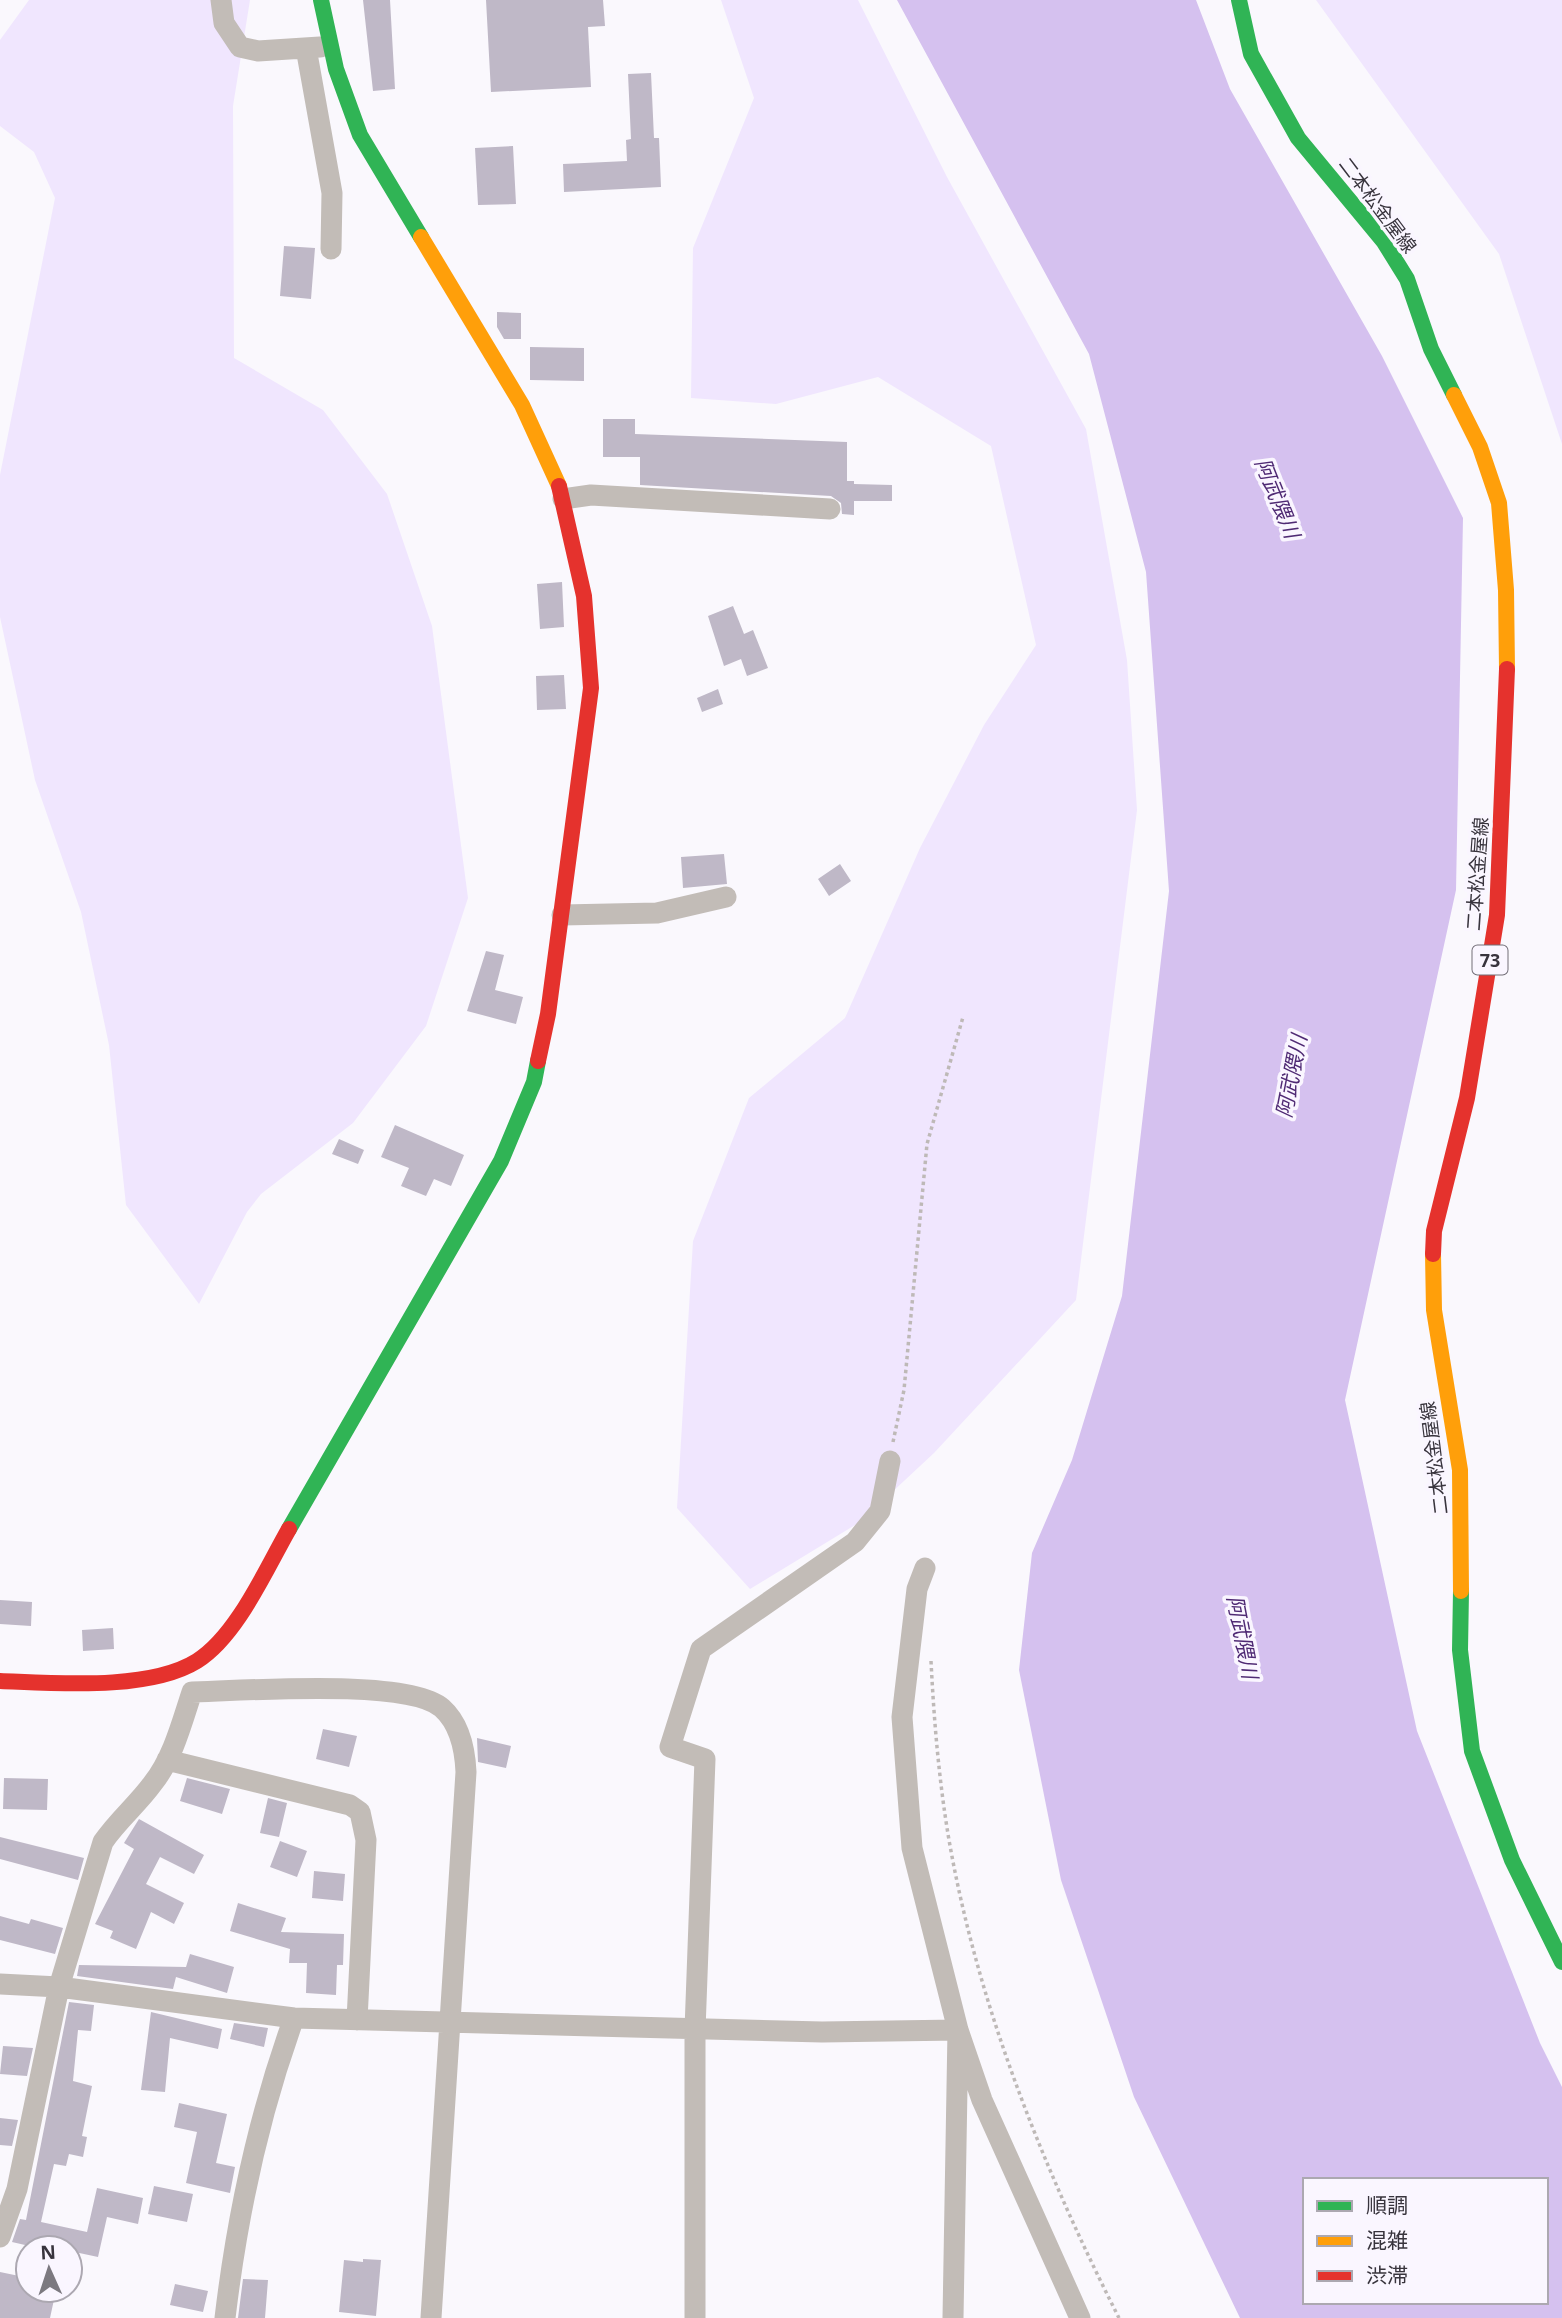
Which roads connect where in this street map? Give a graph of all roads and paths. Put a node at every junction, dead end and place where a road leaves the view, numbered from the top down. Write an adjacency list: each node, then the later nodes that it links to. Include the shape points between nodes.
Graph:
1 (221, 0): 5 (street, via 224,23 240,47 258,51)
2 (321, 0): 4 (main road)
3 (1239, 0): 19 (main road, 二本松金屋線 / 73, via 1251,54 1298,138 1384,242 1408,279 1431,349 1480,447 1499,503 1506,590 1507,712 1497,915 1467,1098 1434,1231 1432,1278 1460,1470 1460,1650 1472,1751 1512,1860)
4 (329, 46): 5 (street); 7 (main road, via 339,87 360,135 522,405)
5 (306, 48): 6 (street, via 332,193)
6 (331, 248)
7 (563, 499): 8 (street, via 591,495); 10 (main road, via 584,596 591,688)
8 (830, 509)
9 (726, 897): 10 (street, via 657,913)
10 (562, 915): 15 (main road, via 542,1053 501,1161 241,1610 207,1651)
11 (963, 1017): 12 (path, via 927,1144 904,1390)
12 (890, 1461): 25 (street, via 880,1511 855,1542 701,1648 670,1747 705,1759)
13 (925, 1568): 26 (street, via 918,1589 902,1717 905,1775 912,1848)
14 (930, 1659): 33 (path, via 949,1841 993,2018 1093,2267)
15 (180, 1670): 16 (main road, via 142,1678); 17 (main road)
16 (0, 1681)
17 (192, 1692): 18 (street); 24 (street, via 398,1693 423,1697 442,1708 465,1755)
18 (167, 1760): 21 (street, via 154,1783 103,1842); 23 (street, via 350,1805 360,1812 366,1840)
19 (1562, 1962)
20 (0, 1984): 21 (street)
21 (59, 1987): 22 (street); 27 (street, via 17,2189)
22 (294, 2018): 23 (street); 28 (street, via 244,2197)
23 (357, 2020): 24 (street)
24 (452, 2024): 25 (street); 29 (street)
25 (695, 2029): 26 (street); 30 (street)
26 (958, 2029): 31 (street); 32 (street, via 982,2100)
27 (0, 2237)
28 (225, 2318)
29 (431, 2318)
30 (695, 2318)
31 (953, 2318)
32 (1080, 2318)
33 (1119, 2318)

